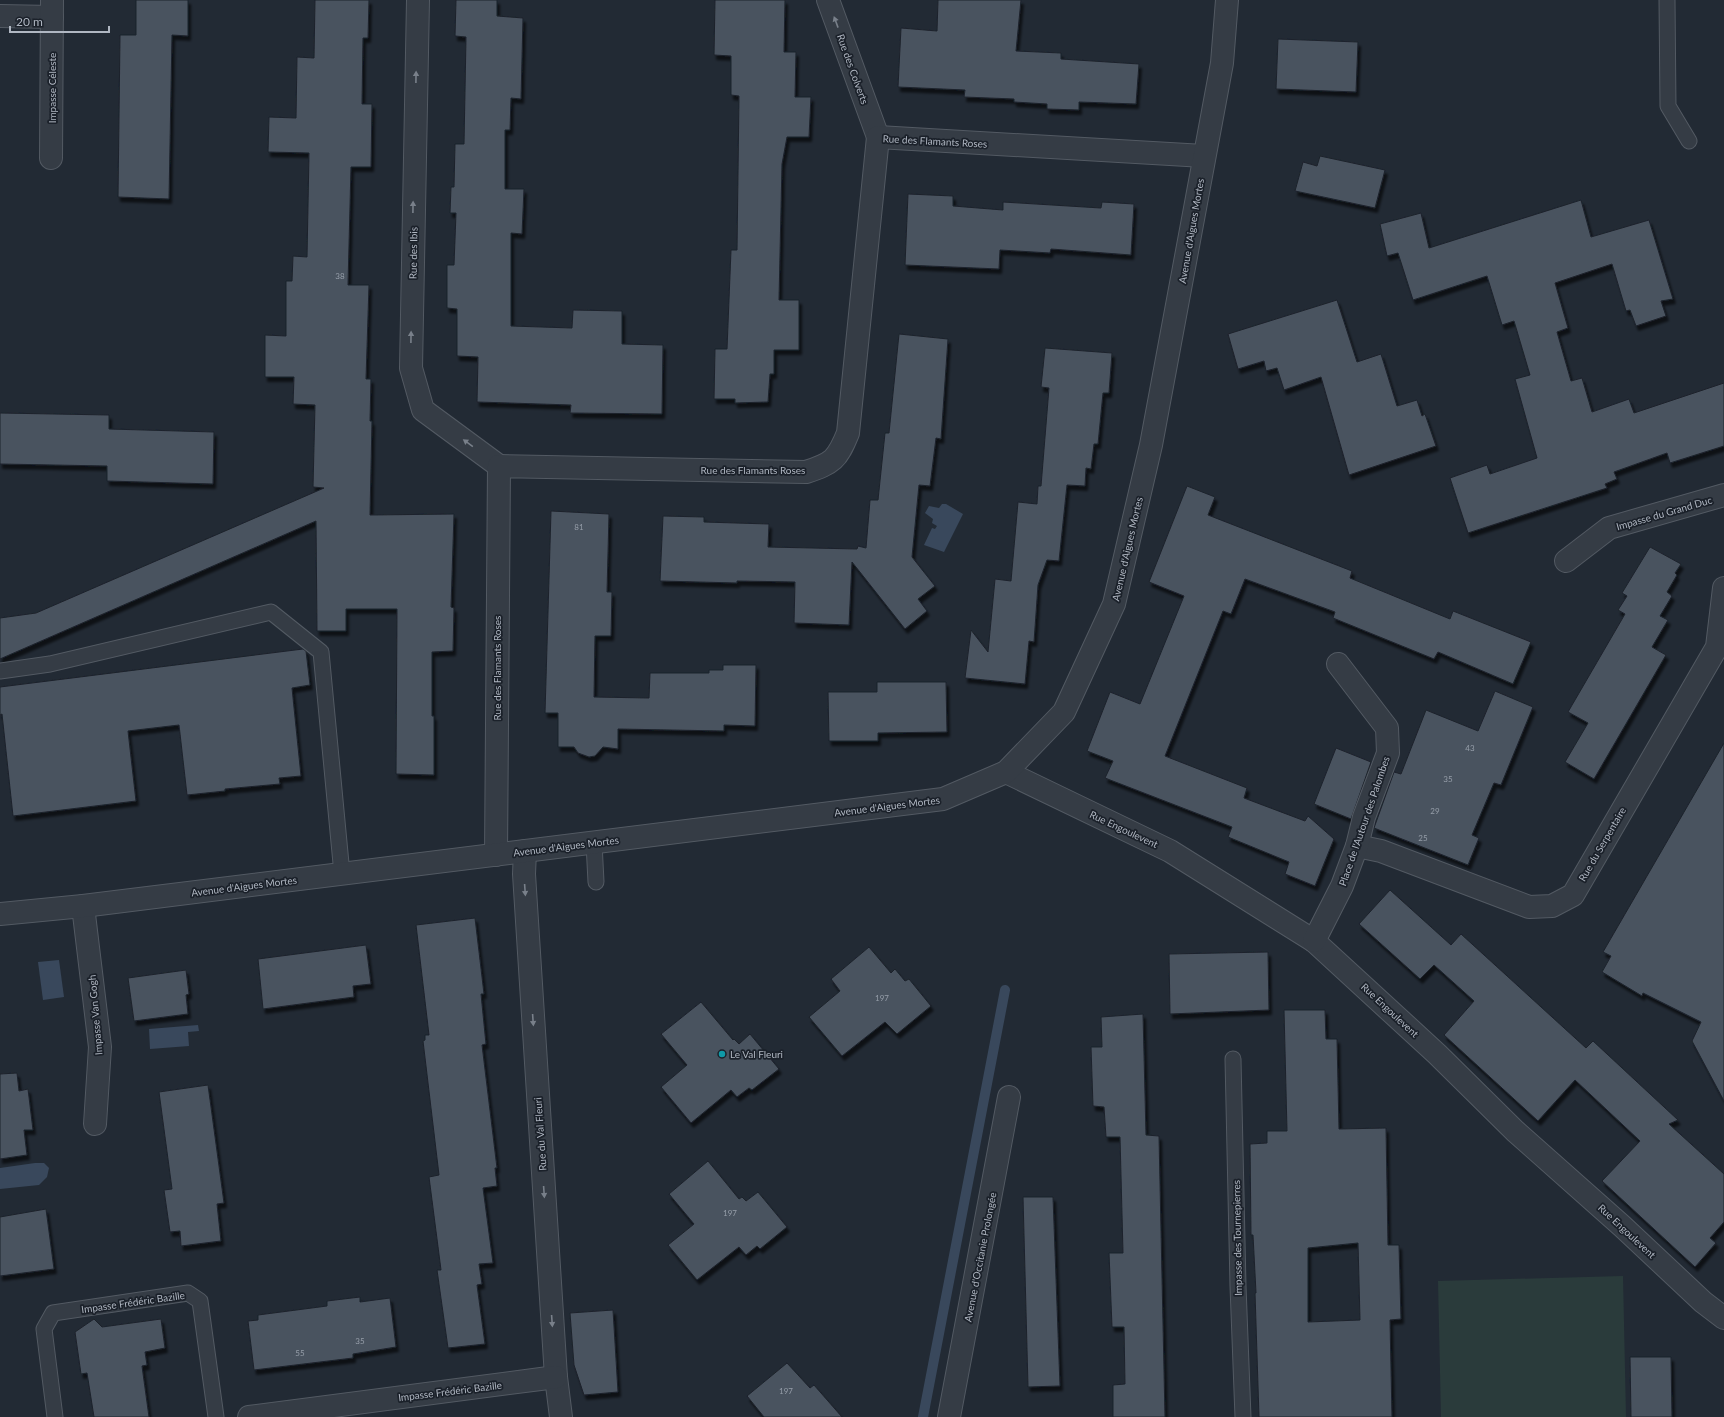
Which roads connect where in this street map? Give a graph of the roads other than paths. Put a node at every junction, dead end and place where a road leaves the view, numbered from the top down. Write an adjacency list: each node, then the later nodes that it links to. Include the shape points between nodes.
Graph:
1 (418, 0): 11 (street, Rue des Ibis, one-way to 1, via 424,410 411,368)
2 (828, 0): 7 (street, Rue des Colverts, one-way to 2)
3 (1227, 0): 9 (street, Avenue d'Aigues Mortes, via 1222,63)
4 (1667, 0): 8 (lane, via 1668,106)
5 (52, 9): 6 (street); 10 (street, Impasse Céleste)
6 (0, 16)
7 (878, 137): 9 (street, Rue des Flamants Roses); 11 (street, Rue des Flamants Roses, via 848,433 840,452 826,465 806,472)
8 (1689, 141)
9 (1204, 156): 17 (street, Avenue d'Aigues Mortes, via 1151,445 1114,604 1064,712)
10 (51, 158)
11 (500, 466): 21 (street, Rue des Flamants Roses)
12 (1724, 495): 13 (street, Impasse du Grand Duc, via 1609,528)
13 (1566, 561)
14 (1724, 588): 19 (street, Rue du Serpentaire, via 1717,647 1573,895 1552,906 1529,907 1381,851)
15 (1338, 664): 19 (street, Place de l'Autour des Palombes, via 1387,728 1388,753 1364,817)
16 (0, 671): 22 (lane, via 50,664 271,612 321,652)
17 (1006, 772): 18 (street, Avenue d'Aigues Mortes, via 943,799); 26 (street, Rue Engoulevent, via 1170,851)
18 (594, 843): 20 (street, Avenue d'Aigues Mortes); 23 (lane)
19 (1357, 846): 26 (street, Place de l'Autour des Palombes, via 1342,886)
20 (525, 851): 21 (street, Avenue d'Aigues Mortes); 31 (street, Rue du Val Fleuri, one-way to 31, via 524,874)
21 (496, 855): 22 (street, Avenue d'Aigues Mortes)
22 (342, 874): 24 (street, Avenue d'Aigues Mortes)
23 (596, 882)
24 (83, 906): 25 (street, Avenue d'Aigues Mortes); 29 (street, Impasse Van Gogh, via 100,1047)
25 (0, 914)
26 (1314, 941): 30 (street, Rue Engoulevent, via 1437,1054 1515,1131 1703,1302)
27 (1233, 1059): 37 (lane, Impasse des Tournepierres)
28 (1010, 1097): 36 (street, Avenue d'Occitanie Prolongée)
29 (95, 1124)
30 (1724, 1318)
31 (556, 1377): 34 (street, Impasse Frédéric Bazille); 35 (street, Rue du Val Fleuri)
32 (55, 1417): 33 (lane, Impasse Frédéric Bazille, via 44,1329 53,1313 188,1293 200,1301)
33 (216, 1417)
34 (249, 1417)
35 (561, 1417)
36 (949, 1417)
37 (1243, 1417)

